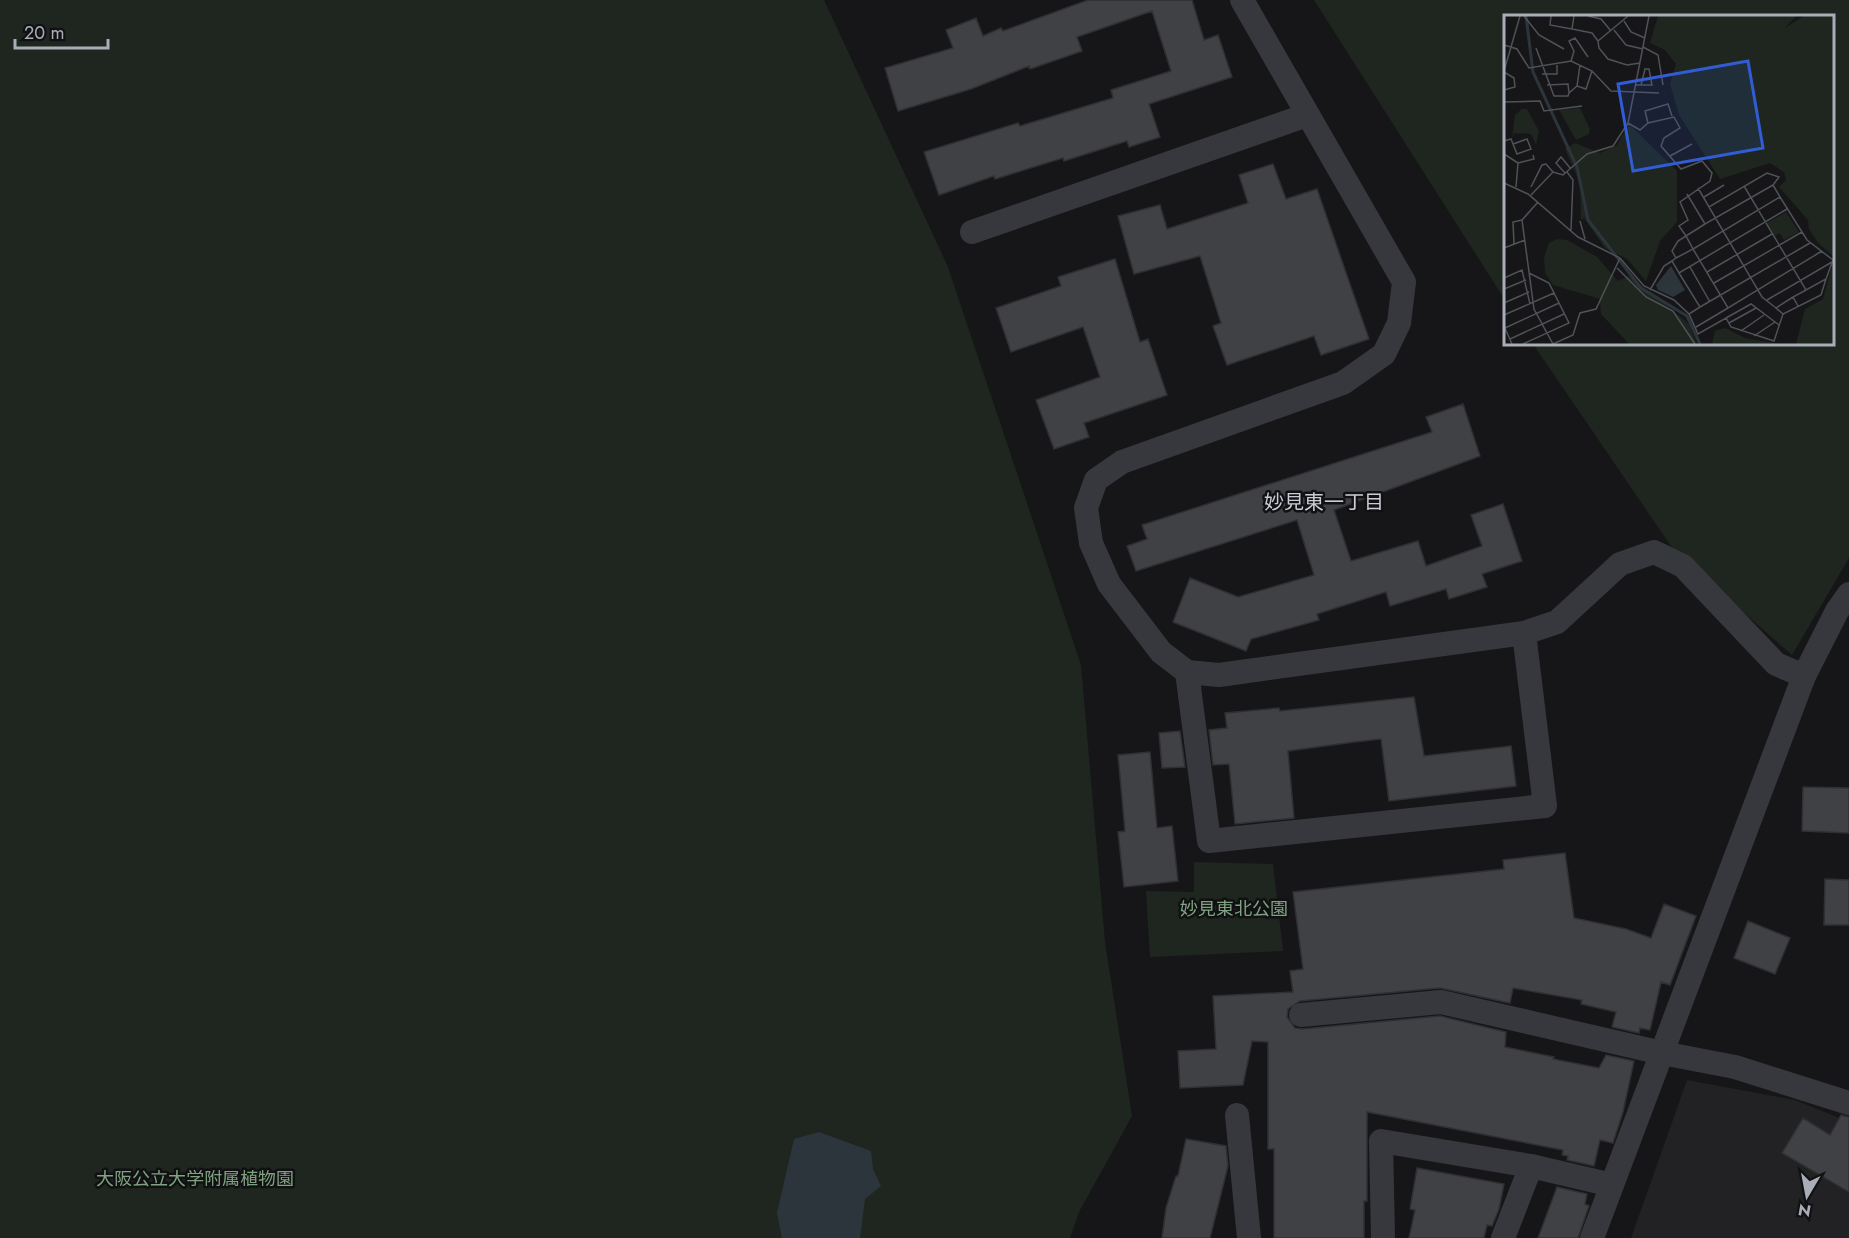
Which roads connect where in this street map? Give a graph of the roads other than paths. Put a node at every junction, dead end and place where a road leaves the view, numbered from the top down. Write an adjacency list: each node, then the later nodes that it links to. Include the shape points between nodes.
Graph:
1 (1242, 0): 2 (street)
2 (1307, 115): 3 (street); 6 (street, via 1404,282 1399,323 1384,354 1342,383 1122,462 1096,480 1086,508 1091,543 1109,584 1161,652)
3 (972, 232)
4 (1849, 594): 7 (street)
5 (1524, 633): 6 (street, via 1219,675); 6 (street, via 1545,807 1209,841); 7 (street, via 1557,622 1620,564 1654,552 1683,566 1776,664)
6 (1187, 672)
7 (1804, 676): 9 (street)
8 (1301, 1015): 9 (street, via 1441,1002)
9 (1662, 1053): 10 (street, via 1736,1067); 13 (street)
10 (1849, 1103)
11 (1237, 1115): 14 (street)
12 (1531, 1166): 13 (street); 15 (street, via 1382,1141); 16 (street)
13 (1612, 1185): 17 (street)
14 (1249, 1238)
15 (1383, 1238)
16 (1503, 1238)
17 (1592, 1238)

